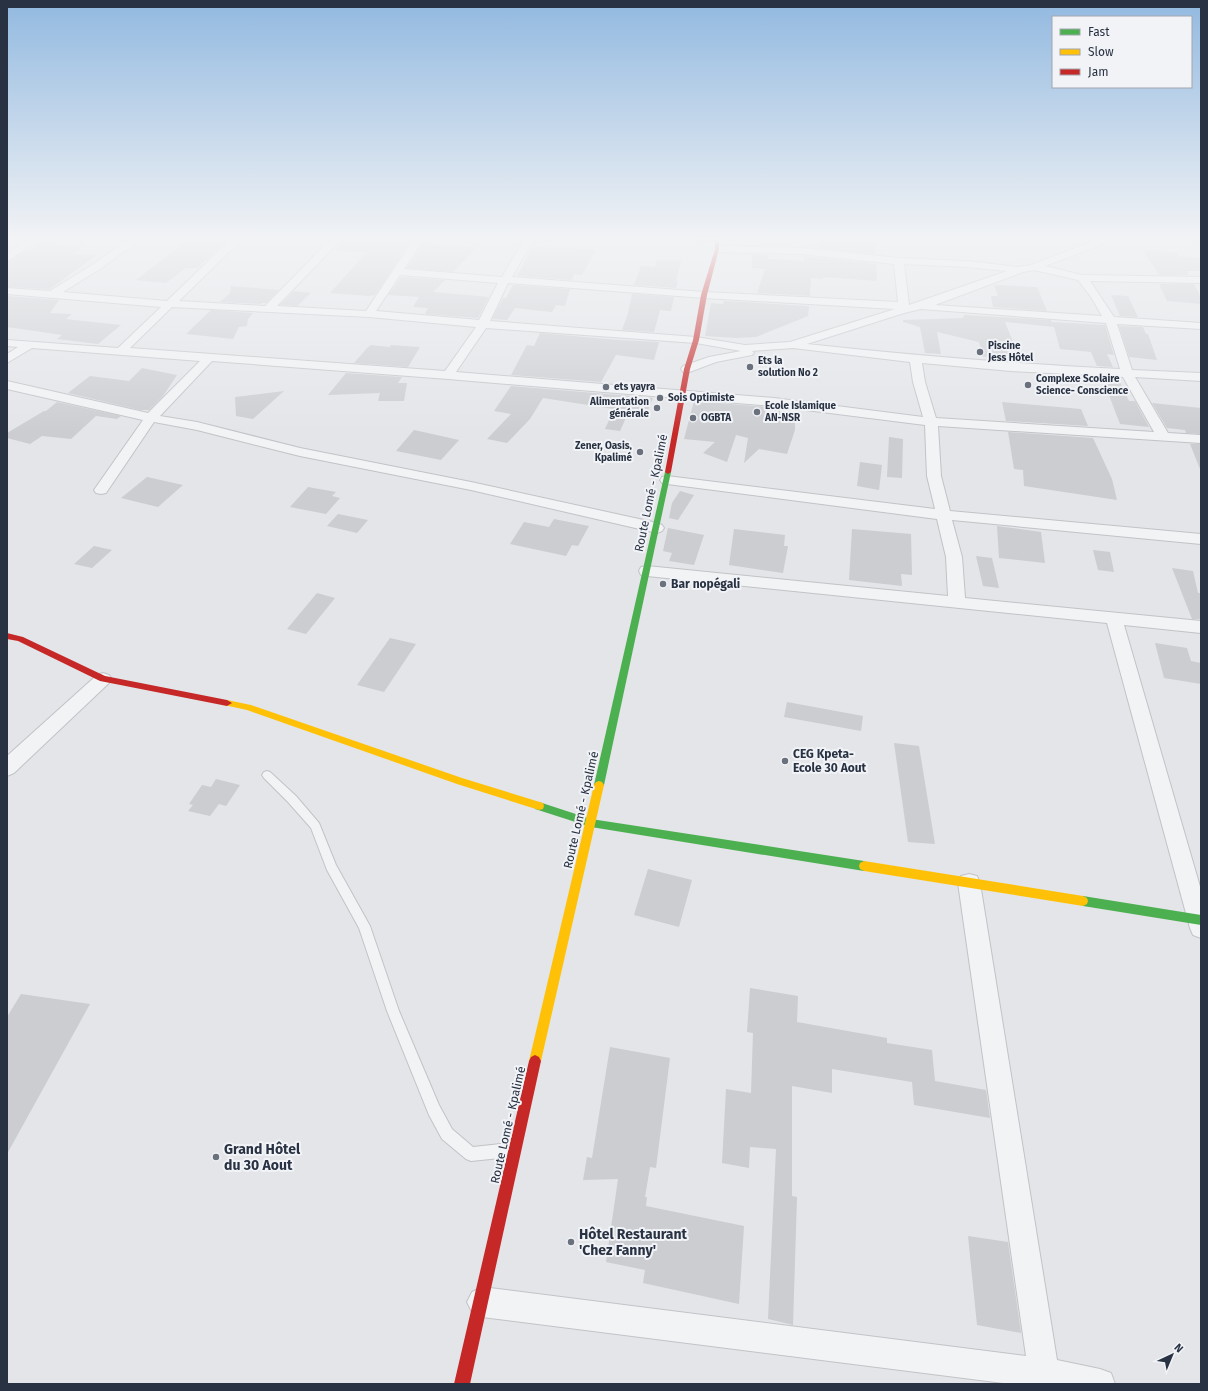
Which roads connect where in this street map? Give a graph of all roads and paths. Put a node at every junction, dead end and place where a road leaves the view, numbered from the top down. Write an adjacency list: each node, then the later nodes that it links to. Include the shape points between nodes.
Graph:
1 (169, 304): 12 (street); 21 (street)
2 (273, 304): 12 (street)
3 (376, 304): 13 (street)
4 (493, 304): 15 (street)
5 (702, 304): 17 (main road, Route Lomé - Kpalimé)
6 (840, 304): 11 (street)
7 (903, 304): 11 (street)
8 (927, 304): 10 (street)
9 (1101, 304): 14 (street)
10 (918, 307): 11 (street); 14 (street)
11 (903, 308): 20 (street)
12 (268, 309): 13 (street)
13 (369, 314): 15 (street)
14 (1111, 321): 16 (street); 26 (street)
15 (483, 324): 17 (street); 27 (street)
16 (1201, 326)
17 (696, 340): 20 (street, via 745,348); 25 (main road, Route Lomé - Kpalimé)
18 (7, 343): 19 (street)
19 (29, 345): 21 (street); 23 (street)
20 (791, 346): 24 (street); 25 (street, via 713,359)
21 (121, 351): 22 (street)
22 (210, 357): 27 (street); 31 (street)
23 (7, 359)
24 (916, 359): 26 (street); 32 (street, via 919,382)
25 (687, 369): 30 (main road, Route Lomé - Kpalimé)
26 (1127, 373): 28 (street); 33 (street)
27 (448, 375): 30 (street)
28 (1201, 377)
29 (7, 385): 31 (street)
30 (682, 395): 32 (street, via 774,402); 35 (main road, Route Lomé - Kpalimé)
31 (151, 418): 36 (street); 38 (street)
32 (931, 422): 33 (street); 37 (street, via 934,476)
33 (1163, 436): 34 (street)
34 (1201, 438)
35 (667, 480): 37 (street); 38 (main road, Route Lomé - Kpalimé)
36 (101, 490)
37 (944, 515): 39 (street); 41 (street, via 954,557)
38 (657, 528): 40 (main road, Route Lomé - Kpalimé)
39 (1201, 539)
40 (647, 571): 41 (street); 48 (main road, Route Lomé - Kpalimé)
41 (957, 603): 42 (street)
42 (1114, 618): 43 (street); 50 (street)
43 (1201, 627)
44 (7, 636): 45 (main road, via 20,639)
45 (103, 679): 46 (street); 48 (main road, via 248,707 460,781)
46 (7, 768)
47 (267, 775): 51 (lane, via 315,826 332,866 364,926 402,1033 434,1110 447,1134 470,1154)
48 (591, 823): 49 (main road); 51 (main road, Route Lomé - Kpalimé)
49 (969, 883): 50 (main road); 53 (street)
50 (1200, 923)
51 (514, 1150): 52 (main road, Route Lomé - Kpalimé)
52 (482, 1302): 53 (street); 54 (main road, Route Lomé - Kpalimé)
53 (1044, 1373): 55 (street)
54 (462, 1384)
55 (1100, 1384)

